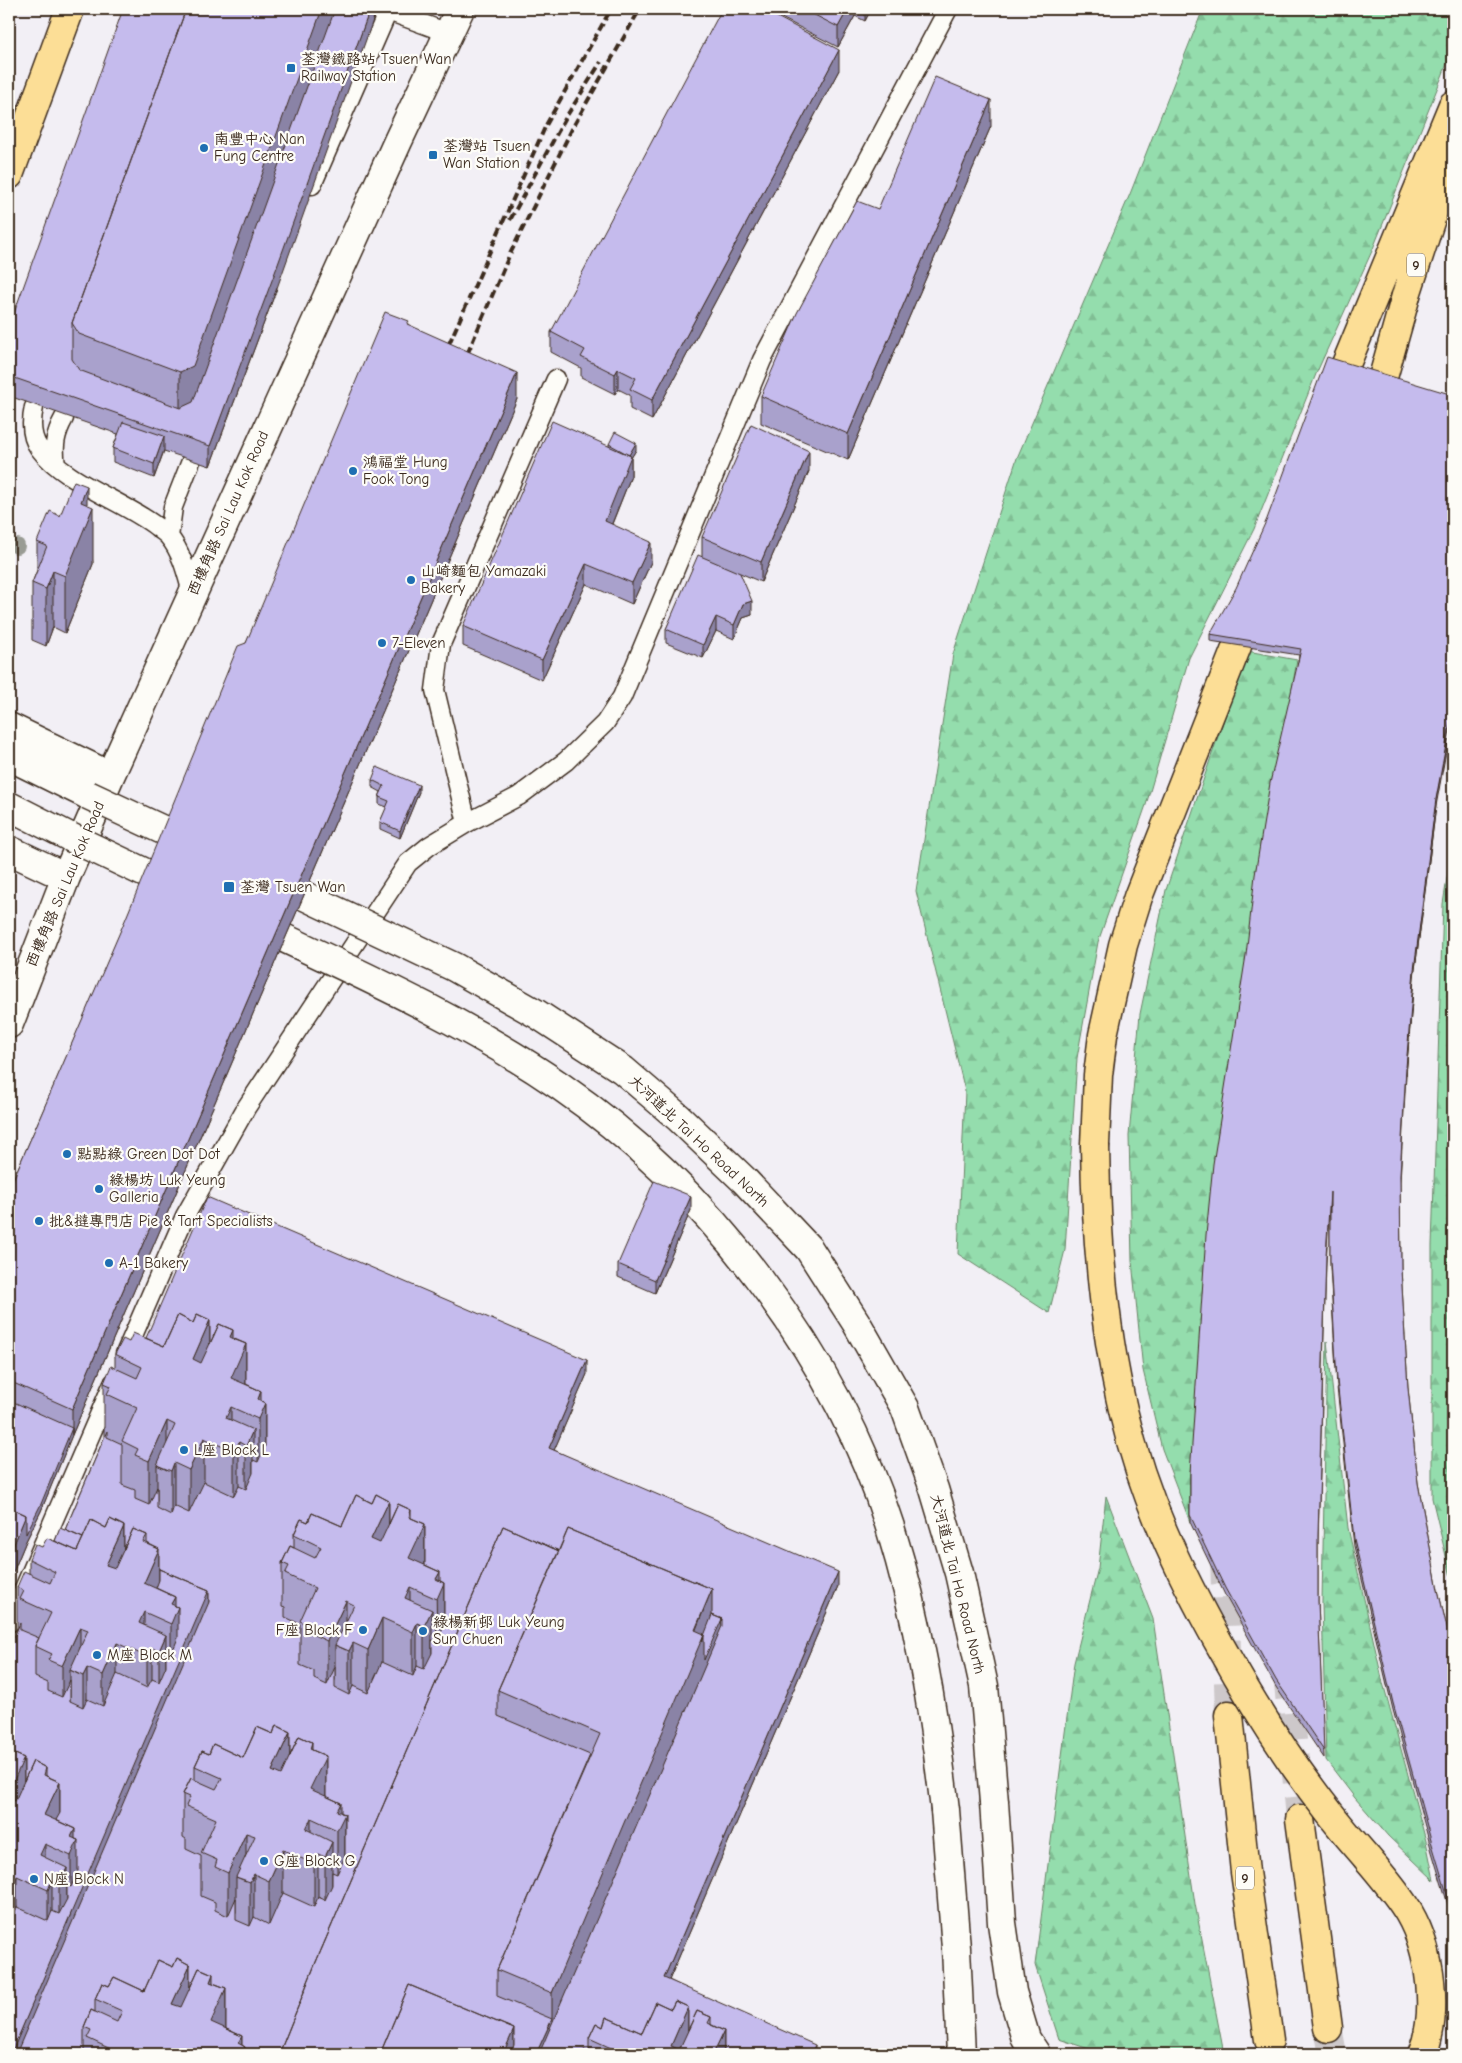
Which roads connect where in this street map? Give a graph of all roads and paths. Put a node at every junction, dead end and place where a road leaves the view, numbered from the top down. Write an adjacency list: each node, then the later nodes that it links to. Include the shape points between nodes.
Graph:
1 (70, 9): 7 (main road)
2 (460, 9): 4 (main road, 西樓角路 Sai Lau Kok Road)
3 (948, 9): 23 (lane, via 762,360 622,697 605,723 566,761 519,796)
4 (448, 33): 8 (lane, via 388,10); 17 (main road, 西樓角路 Sai Lau Kok Road)
5 (1453, 106): 9 (main road)
6 (1453, 151): 11 (main road, 9)
7 (9, 175)
8 (304, 204)
9 (1344, 369)
10 (556, 379): 23 (lane, via 441,644 435,690)
11 (1382, 381)
12 (34, 407): 15 (lane, via 33,433 38,447)
13 (64, 418): 15 (lane, via 54,447)
14 (208, 420): 16 (lane, via 176,498)
15 (56, 465): 16 (lane, via 145,518)
16 (169, 537): 17 (lane, via 184,565)
17 (192, 594): 21 (main road, 西樓角路 Sai Lau Kok Road)
18 (1237, 646): 38 (main road, bridge, via 1138,897 1123,945 1103,1035 1095,1145 1098,1252 1111,1351 1124,1415 1157,1519 1194,1598 1282,1750 1348,1837 1391,1886 1410,1915 1423,1947 1432,2004)
19 (9, 727): 21 (main road)
20 (9, 756): 25 (main road, bridge)
21 (110, 776): 27 (main road, 西樓角路 Sai Lau Kok Road)
22 (9, 806): 28 (main road, bridge)
23 (467, 823): 31 (lane, via 408,863 246,1108 185,1216)
24 (9, 850): 27 (main road)
25 (221, 857)
26 (248, 869): 37 (main road, 大河道北 Tai Ho Road North, bridge, via 454,967 537,1014 622,1070 679,1118 744,1180 809,1249 905,1408 959,1573 984,1686 1002,1923 1012,1992 1026,2039)
27 (66, 877): 30 (main road, 西樓角路 Sai Lau Kok Road)
28 (204, 901)
29 (230, 913): 36 (main road, bridge, via 476,1033 597,1112 713,1222 787,1317 845,1418 869,1472 889,1525 922,1651 946,1810)
30 (9, 1024)
31 (9, 1623)
32 (1229, 1715): 35 (main road, 9, via 1245,1872)
33 (1300, 1819): 34 (main road)
34 (1328, 2028)
35 (1269, 2040)
36 (961, 2054)
37 (1036, 2054)
38 (1422, 2054)

